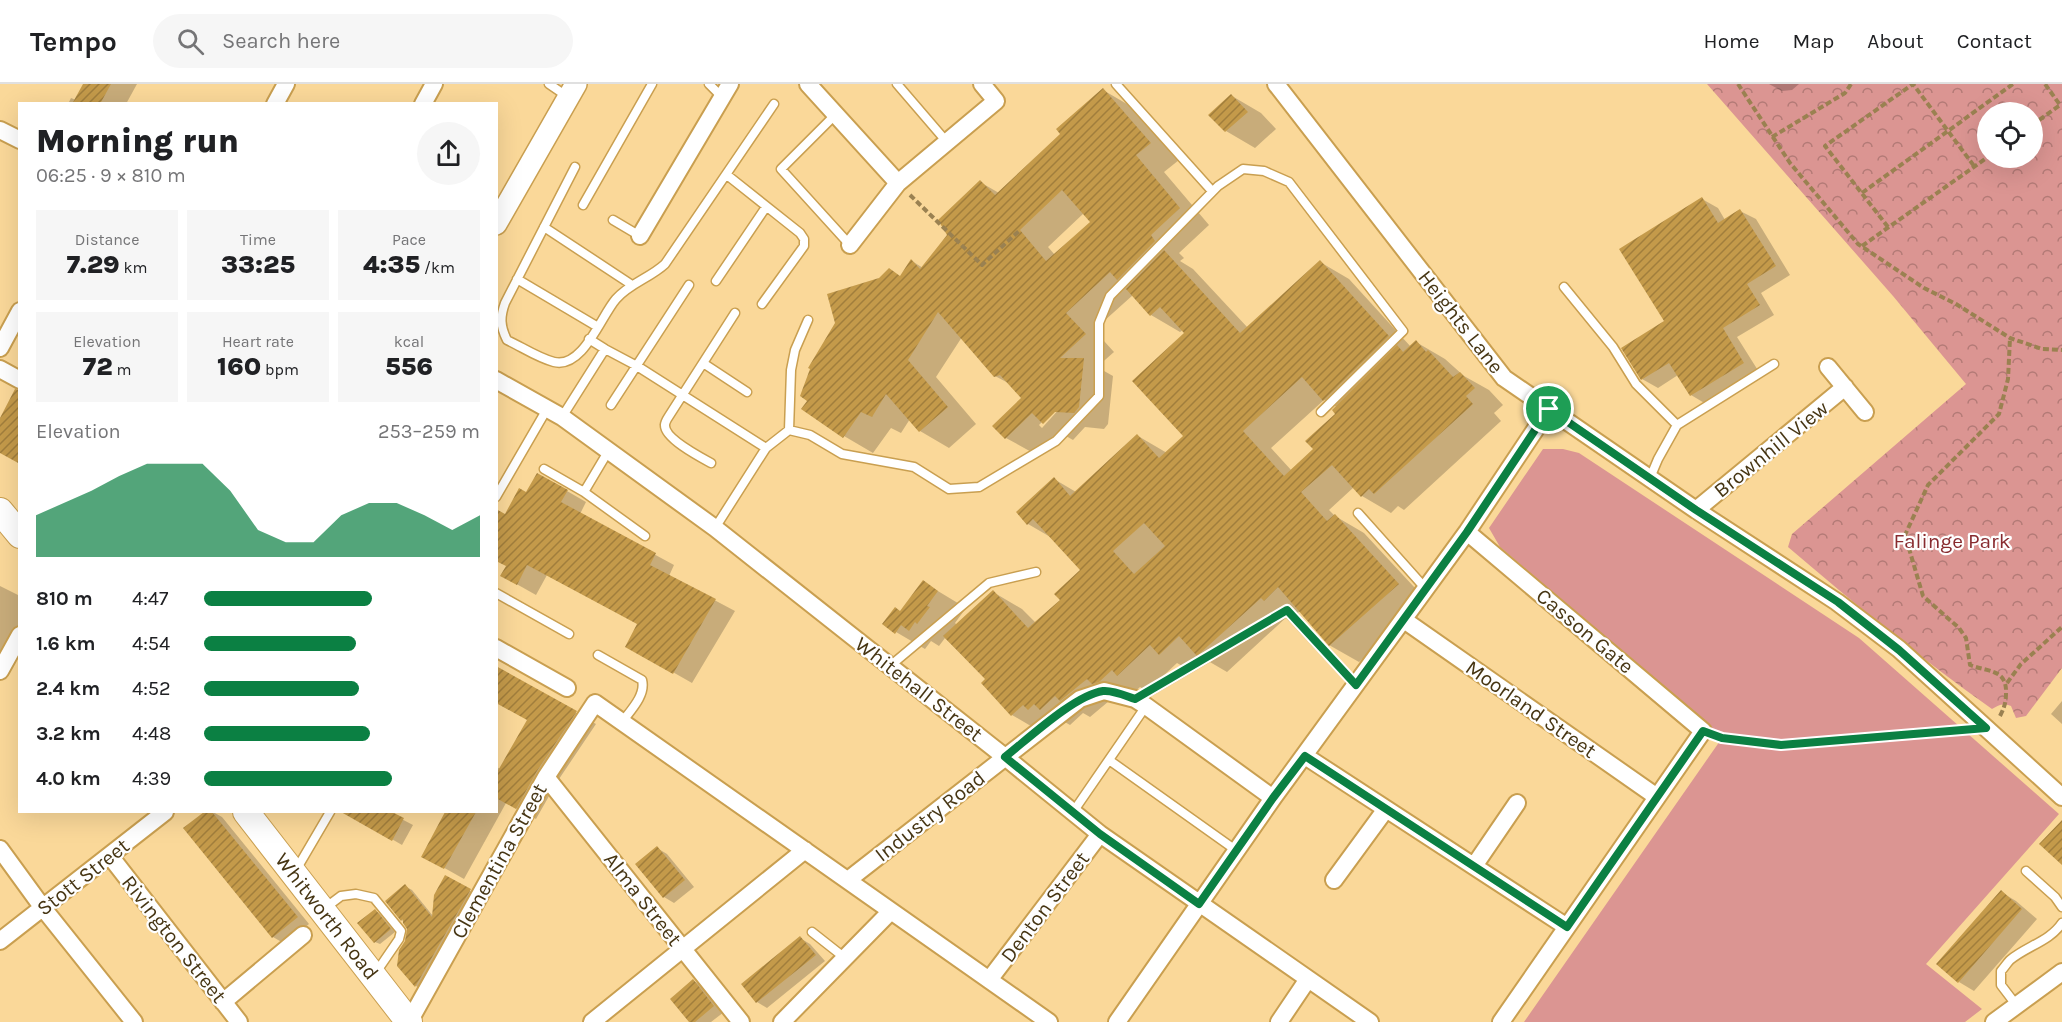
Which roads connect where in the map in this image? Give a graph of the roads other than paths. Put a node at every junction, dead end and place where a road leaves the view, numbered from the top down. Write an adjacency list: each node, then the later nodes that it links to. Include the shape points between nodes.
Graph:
1 (286, 84): 13 (street)
2 (435, 84): 14 (street)
3 (549, 84): 11 (lane)
4 (652, 84): 24 (lane)
5 (709, 84): 12 (lane)
6 (808, 84): 16 (street)
7 (897, 84): 19 (lane)
8 (982, 84): 19 (street, via 996,101)
9 (1116, 84): 23 (lane)
10 (1276, 84): 55 (street, Heights Lane, via 1504,378)
11 (572, 90): 26 (street)
12 (726, 91): 29 (street)
13 (276, 102)
14 (424, 102)
15 (774, 104): 21 (lane)
16 (836, 114): 22 (street); 30 (lane, via 781,169)
17 (0, 130): 18 (street)
18 (18, 139)
19 (946, 141): 22 (street)
20 (575, 167): 28 (lane)
21 (727, 175): 25 (lane); 33 (lane, via 665,264)
22 (898, 183): 30 (street)
23 (1212, 191): 56 (lane, via 1243,169 1264,171 1289,182 1403,331); 60 (lane, via 1110,296 1099,323 1099,396 1056,441 979,487 949,489 914,467 842,454 810,435)
24 (583, 205)
25 (766, 207): 32 (lane); 36 (lane, via 800,233 804,246)
26 (498, 220)
27 (613, 220): 29 (lane)
28 (544, 227): 31 (lane); 33 (lane)
29 (640, 236)
30 (850, 245)
31 (517, 279): 40 (lane); 41 (lane, via 501,317 507,340 554,362 564,362 578,356)
32 (716, 281)
33 (632, 285): 40 (lane, via 615,299)
34 (689, 285): 46 (lane)
35 (1564, 287): 59 (lane, via 1613,347 1636,384)
36 (762, 304)
37 (735, 313): 44 (lane)
38 (18, 315): 42 (street)
39 (808, 320): 60 (lane, via 791,370)
40 (598, 327): 41 (lane)
41 (589, 339): 43 (lane)
42 (0, 348)
43 (605, 349): 46 (lane); 58 (lane)
44 (703, 363): 52 (lane); 53 (lane)
45 (1774, 364): 59 (lane)
46 (638, 366): 53 (lane); 54 (lane)
47 (1828, 367): 51 (street, Brownhill View)
48 (0, 369): 49 (street)
49 (18, 379)
50 (498, 381): 58 (street, Whitehall Street)
51 (1845, 387): 57 (street, Brownhill View); 68 (street, Brownhill View)
52 (747, 392)
53 (683, 395): 61 (lane); 63 (lane, via 669,416 666,431)
54 (611, 405)
55 (1549, 409): 65 (street, Heights Lane); 72 (street)
56 (1321, 412)
57 (1865, 412)
58 (555, 413): 62 (street, Whitehall Street); 67 (lane)
59 (1677, 425): 65 (lane)
60 (789, 430): 61 (lane)
61 (766, 448): 71 (lane)
62 (609, 450): 66 (lane); 71 (street, Whitehall Street)
63 (711, 463)
64 (544, 469): 66 (lane)
65 (1650, 478): 68 (street, Heights Lane)
66 (584, 492): 74 (lane)
67 (498, 494)
68 (1696, 510): 93 (street, Heights Lane, via 1838,602)
69 (0, 511): 73 (main road)
70 (1358, 513): 76 (lane)
71 (715, 528): 83 (street, Whitehall Street)
72 (1467, 532): 76 (street); 94 (street, Casson Gate, via 1703,731)
73 (18, 533)
74 (645, 536)
75 (1036, 572): 83 (lane, via 989,583)
76 (1425, 588): 78 (street)
77 (498, 594): 79 (lane)
78 (1404, 620): 85 (street); 94 (street, Moorland Street)
79 (569, 634)
80 (18, 639): 84 (street)
81 (498, 649): 86 (street)
82 (598, 655): 88 (lane, via 642,680 641,695)
83 (890, 666): 90 (street, Whitehall Street)
84 (0, 671)
85 (1356, 685): 87 (lane, via 1287,610); 89 (street)
86 (567, 688)
87 (1141, 703): 90 (street, Industry Road, via 1104,691 1080,699); 91 (lane); 95 (street)
88 (622, 722): 92 (street, Clementina Street, via 595,703); 104 (street)
89 (1305, 756): 95 (street); 97 (street)
90 (1005, 757): 101 (street, Whitehall Street); 110 (street, Industry Road)
91 (1109, 760): 101 (lane); 105 (lane)
92 (546, 777): 122 (street, Alma Street); 132 (street, Clementina Street)
93 (2059, 787)
94 (1657, 797): 118 (street)
95 (1273, 798): 105 (street)
96 (1518, 803): 107 (street)
97 (1386, 809): 107 (street); 111 (street)
98 (164, 813): 106 (street, Stott Street)
99 (247, 813): 109 (main road, Whitworth Road)
100 (329, 813): 109 (lane)
101 (1073, 813): 102 (street, Whitehall Street)
102 (1100, 834): 112 (street, Whitehall Street); 127 (street, Denton Street)
103 (0, 849): 113 (street)
104 (805, 850): 110 (street); 122 (street)
105 (1237, 850): 112 (street)
106 (110, 856): 113 (street, Stott Street); 128 (street, Rivington Street)
107 (1474, 866): 118 (street)
108 (2026, 871): 114 (lane)
109 (294, 873): 115 (main road, Whitworth Road)
110 (848, 880): 116 (street)
111 (1335, 880)
112 (1199, 904): 126 (street, Whitehall Street); 137 (street)
113 (44, 908): 121 (street, Stott Street); 130 (street)
114 (2062, 908)
115 (322, 910): 125 (main road, Whitworth Road); 125 (lane, via 341,896 374,898 401,930)
116 (891, 911): 123 (street); 127 (street)
117 (2062, 923): 129 (lane, via 2050,936 2010,960 2001,971 2001,985)
118 (1567, 927): 140 (street)
119 (812, 932): 123 (lane)
120 (303, 935): 128 (street)
121 (0, 941)
122 (683, 949): 133 (street); 134 (street, Alma Street)
123 (845, 958): 135 (street)
124 (2062, 972): 129 (street)
125 (374, 977): 132 (main road, Whitworth Road)
126 (1308, 979): 138 (street); 139 (street, Whitehall Street)
127 (989, 980): 136 (street)
128 (223, 1002): 131 (street, Rivington Street)
129 (2017, 1006): 141 (street)
130 (134, 1022)
131 (239, 1022)
132 (409, 1022)
133 (592, 1022)
134 (741, 1022)
135 (782, 1022)
136 (1049, 1022)
137 (1118, 1022)
138 (1279, 1022)
139 (1370, 1022)
140 (1501, 1022)
141 (1994, 1022)

